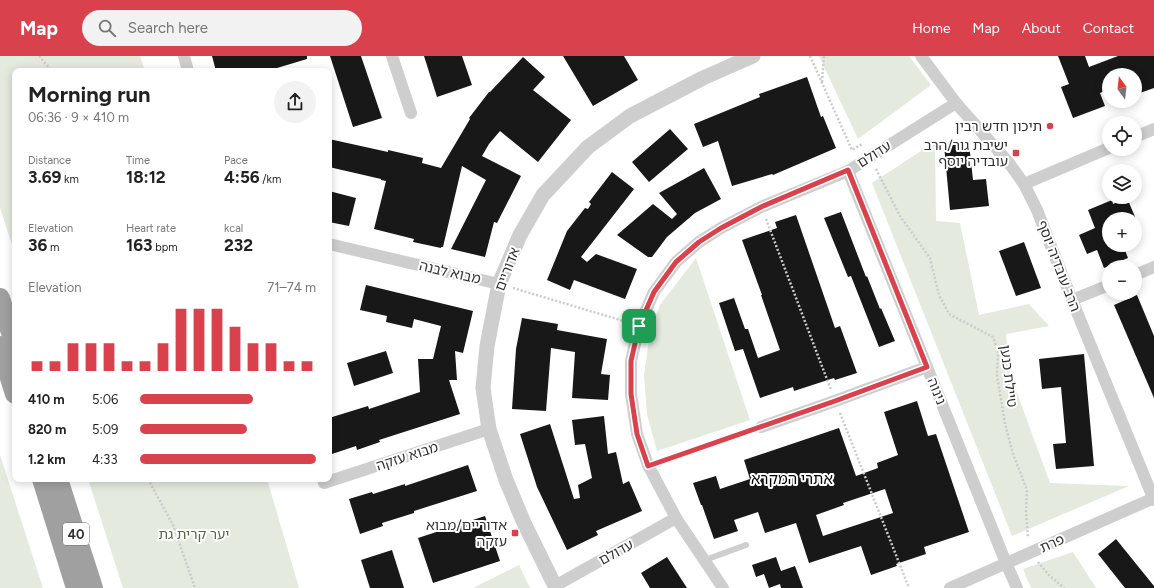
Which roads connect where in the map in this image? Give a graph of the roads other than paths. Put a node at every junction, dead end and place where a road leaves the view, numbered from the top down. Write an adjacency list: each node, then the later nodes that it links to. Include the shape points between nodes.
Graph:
1 (184, 56): 5 (street)
2 (392, 56): 7 (street)
3 (753, 56): 16 (street, אדוריים, via 703,78 630,116 588,147 543,195 520,235)
4 (921, 56): 6 (street, הרב עובדיה יוסף)
5 (187, 68)
6 (956, 102): 11 (street, עדולם); 12 (street, הרב עובדיה יוסף)
7 (411, 113)
8 (1154, 129): 9 (street)
9 (1142, 134)
10 (1102, 151): 12 (street)
11 (848, 170): 22 (street, נינוה); 30 (street, עדולם, via 761,207 721,228 699,242 676,262 654,292 639,326 631,361 631,394 637,434 648,466)
12 (1024, 184): 19 (street, הרב עובדיה יוסף, via 1037,210)
13 (332, 245): 16 (street, מבוא לבנה)
14 (1154, 267): 15 (street)
15 (1142, 272)
16 (499, 284): 25 (street, אדוריים, via 487,346 483,388)
17 (1102, 288): 19 (street)
18 (0, 298): 20 (highway)
19 (1072, 300): 29 (street, הרב עובדיה יוסף)
20 (12, 336)
21 (0, 346): 23 (highway)
22 (927, 367): 24 (street); 33 (street, נינוה)
23 (12, 384)
24 (761, 427)
25 (489, 429): 26 (street, מבוא עזקה); 34 (street, אדוריים, via 524,523)
26 (332, 479)
27 (43, 482): 35 (highway, 40)
28 (59, 482): 36 (highway, 40)
29 (1154, 499): 33 (street, פרת)
30 (676, 518): 32 (street, עדולם); 34 (street, עדולם)
31 (746, 545): 32 (lane)
32 (705, 560): 37 (street, עדולם)
33 (1006, 563): 38 (street, פרת); 39 (street, נינוה)
34 (556, 587)
35 (76, 588)
36 (93, 588)
37 (723, 588)
38 (950, 588)
39 (1017, 588)

